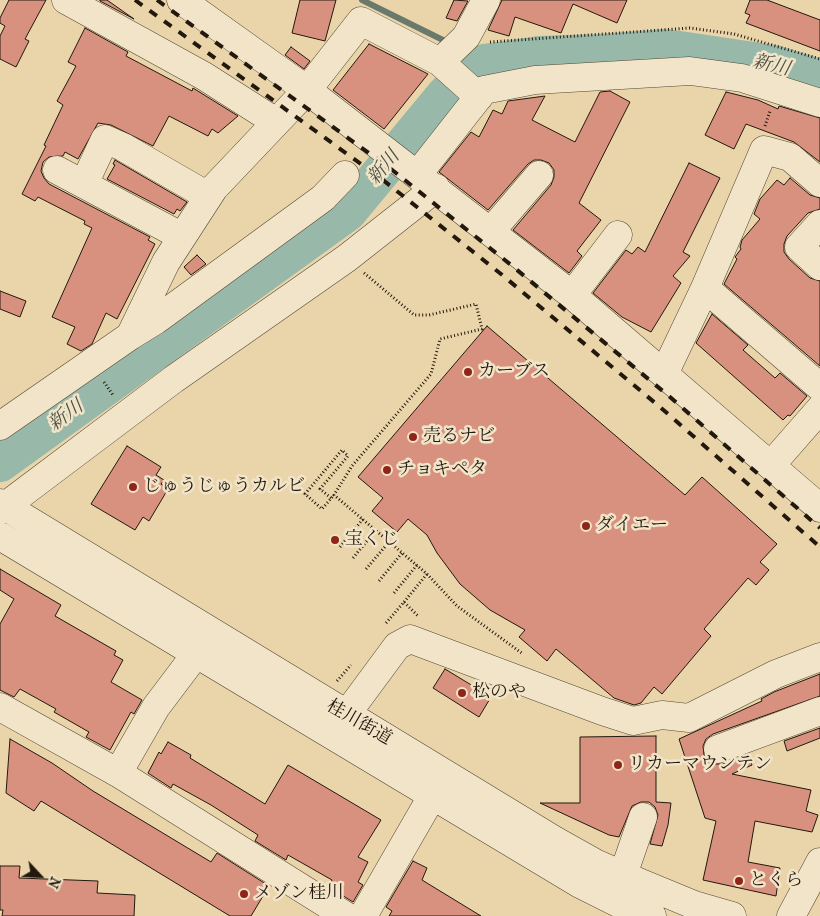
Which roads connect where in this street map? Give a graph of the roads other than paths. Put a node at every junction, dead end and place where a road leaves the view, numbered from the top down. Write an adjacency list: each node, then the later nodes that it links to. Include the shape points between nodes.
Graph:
1 (66, 0): 8 (street, via 204,76)
2 (181, 0): 5 (street)
3 (486, 0): 4 (street, via 466,37)
4 (447, 57): 5 (street, via 362,21); 6 (street)
5 (307, 90): 8 (street); 12 (street)
6 (476, 94): 7 (street, via 535,80 690,70 742,78); 12 (street)
7 (820, 103)
8 (276, 122): 15 (street)
9 (57, 170): 14 (street)
10 (345, 175): 23 (street, via 322,198)
11 (539, 175): 17 (street)
12 (427, 181): 17 (street); 29 (street, via 347,258)
13 (820, 183): 21 (street, via 790,157 764,150)
14 (84, 184): 15 (street, via 105,139); 19 (street)
15 (208, 196): 19 (street)
16 (820, 224): 20 (street, via 799,247)
17 (490, 231): 22 (street)
18 (618, 234): 22 (street)
19 (181, 236): 23 (street)
20 (820, 266)
21 (705, 288): 24 (street); 25 (street)
22 (572, 295): 24 (street)
23 (130, 336): 27 (street)
24 (664, 374): 28 (street)
25 (820, 387)
26 (820, 409): 28 (street)
27 (0, 426)
28 (770, 465): 30 (street)
29 (2, 506): 36 (street, 桂川街道)
30 (820, 508)
31 (0, 536): 32 (street, 桂川街道)
32 (196, 654): 38 (street, via 156,707); 39 (street, 桂川街道)
33 (820, 657): 36 (street, via 776,674 689,718 662,715 632,721 410,639 397,646)
34 (0, 707): 38 (street)
35 (820, 711): 37 (street)
36 (346, 715): 39 (street, 桂川街道)
37 (718, 749)
38 (118, 774): 43 (street)
39 (440, 784): 42 (street, 桂川街道); 44 (street); 45 (street, 桂川街道, via 580,884)
40 (643, 817): 42 (street)
41 (820, 862): 47 (street)
42 (623, 875): 46 (street, 桂川街道, via 694,905)
43 (346, 916)
44 (363, 916)
45 (652, 916)
46 (732, 916)
47 (791, 916)

